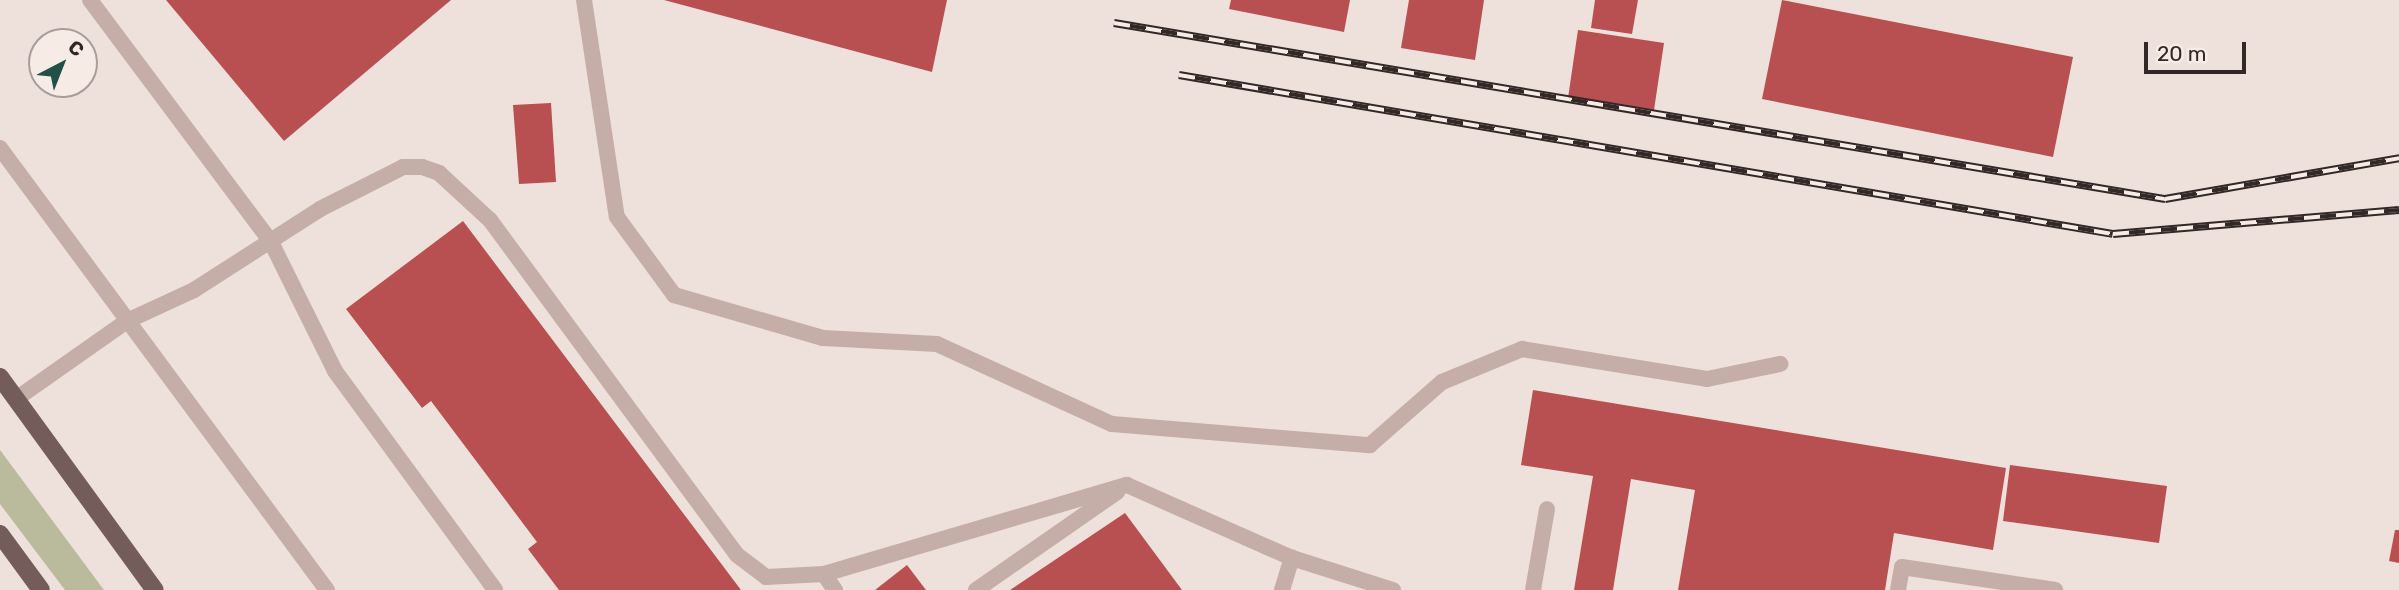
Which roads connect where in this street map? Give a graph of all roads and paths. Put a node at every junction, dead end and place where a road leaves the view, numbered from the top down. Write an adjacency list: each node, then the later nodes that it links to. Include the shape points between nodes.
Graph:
1 (90, 0): 4 (lane)
2 (584, 0): 6 (lane, via 617,217 674,295 823,338 937,344 1112,424 1370,445 1442,382 1522,349 1707,379)
3 (0, 148): 5 (lane)
4 (271, 242): 5 (lane, via 194,290); 13 (lane, via 320,209 403,167 439,173 490,220 737,555 766,577); 17 (lane, via 335,371)
5 (127, 321): 8 (lane); 16 (lane)
6 (1780, 364)
7 (0, 377): 8 (main road)
8 (16, 399): 15 (main road)
9 (1128, 485): 12 (lane); 13 (lane); 19 (lane)
10 (1547, 509): 22 (lane)
11 (0, 534): 14 (main road)
12 (1292, 558): 20 (lane); 21 (lane)
13 (824, 574): 18 (lane)
14 (41, 590)
15 (155, 590)
16 (327, 590)
17 (495, 590)
18 (835, 590)
19 (976, 590)
20 (1282, 590)
21 (1393, 590)
22 (1533, 590)
23 (1898, 590): 24 (lane, via 1902,568)
24 (2055, 590)

